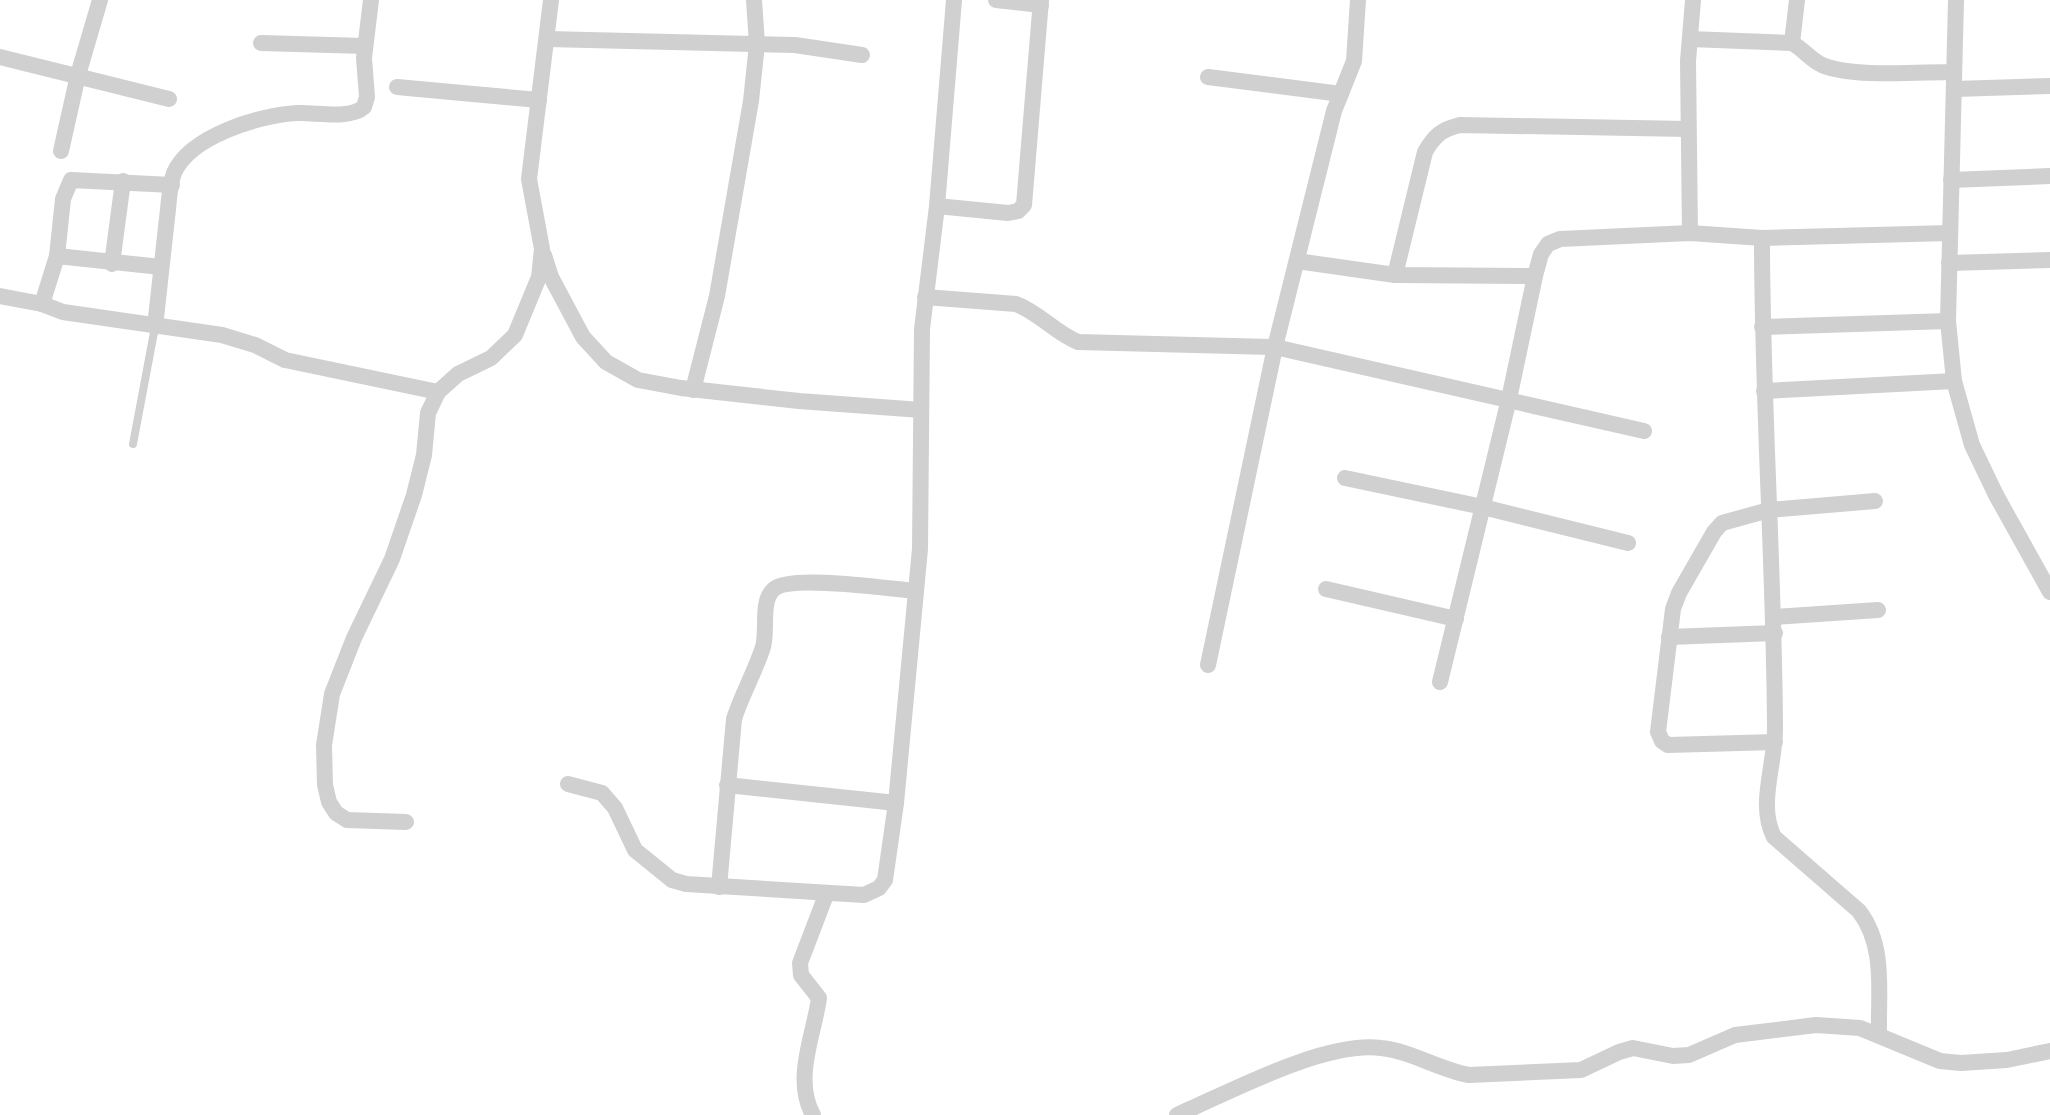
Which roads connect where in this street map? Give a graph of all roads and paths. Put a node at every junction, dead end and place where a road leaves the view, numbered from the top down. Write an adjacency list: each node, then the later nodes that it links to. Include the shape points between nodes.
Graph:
1 (100, 0): 20 (street)
2 (371, 0): 17 (street)
3 (551, 0): 12 (street)
4 (754, 0): 16 (street)
5 (954, 0): 34 (street)
6 (996, 0): 11 (street)
7 (1358, 0): 25 (street, via 1354,61)
8 (1693, 0): 13 (street)
9 (1797, 0): 15 (street)
10 (1956, 0): 22 (street)
11 (1041, 2): 34 (street, via 1024,206 1008,213)
12 (547, 39): 16 (street); 27 (street)
13 (1690, 39): 15 (street); 28 (street)
14 (261, 43): 17 (street)
15 (1792, 43): 22 (street, via 1819,64 1831,68)
16 (758, 44): 18 (street); 55 (street, via 717,296)
17 (365, 46): 33 (street, via 367,97 358,112 265,116 243,124 185,156)
18 (862, 55)
19 (0, 57): 20 (street)
20 (78, 75): 26 (street); 29 (street)
21 (1208, 77): 25 (street)
22 (1954, 81): 23 (street); 31 (street)
23 (2050, 86)
24 (397, 87): 27 (street)
25 (1341, 94): 41 (street)
26 (169, 99)
27 (539, 100): 38 (street, via 529,179)
28 (1688, 129): 35 (street); 45 (street, via 1460,125 1447,128 1433,138 1425,152)
29 (61, 151)
30 (2050, 176): 31 (street)
31 (1951, 180): 36 (street)
32 (123, 181): 33 (street); 39 (street, via 71,180 63,199); 43 (street)
33 (172, 185): 44 (street)
34 (937, 206): 48 (street)
35 (1690, 233): 37 (street); 46 (street, via 1560,239 1548,244 1541,254)
36 (1950, 233): 37 (street); 42 (street)
37 (1762, 238): 52 (street)
38 (542, 249): 55 (street, via 551,277 583,337 606,362 638,380); 57 (street, via 539,277 515,335 491,358 459,374)
39 (57, 256): 43 (street); 49 (street)
40 (2050, 260): 42 (street)
41 (1297, 261): 45 (street); 53 (street)
42 (1949, 263): 50 (street)
43 (112, 264): 44 (street)
44 (161, 267): 51 (street)
45 (1395, 275): 46 (street)
46 (1535, 276): 58 (street)
47 (0, 296): 49 (street)
48 (925, 297): 53 (street, via 1016,304 1030,309 1078,342); 59 (street)
49 (42, 304): 51 (street, via 63,312)
50 (1948, 321): 52 (street); 54 (street)
51 (155, 327): 57 (street, via 222,335 285,360); 61 (lane)
52 (1762, 327): 56 (street)
53 (1275, 347): 58 (street); 74 (street)
54 (1954, 381): 56 (street); 69 (street, via 1972,445)
55 (693, 390): 59 (street)
56 (1764, 391): 65 (street)
57 (438, 392): 80 (street, via 428,413 424,455 414,495 392,558 332,694 324,745 325,785 336,813 361,822)
58 (1509, 399): 60 (street); 64 (street)
59 (921, 410): 68 (street, via 923,497)
60 (1644, 431)
61 (133, 444)
62 (1344, 478): 64 (street)
63 (1875, 501): 65 (street)
64 (1483, 507): 66 (street); 71 (street)
65 (1769, 510): 72 (street); 73 (street, via 1732,518 1714,532 1679,593)
66 (1628, 543)
67 (1326, 589): 71 (street)
68 (916, 591): 78 (street, via 807,582 786,583 774,589 767,602 764,645 734,719); 79 (street)
69 (2050, 592)
70 (1878, 610): 72 (street)
71 (1456, 619): 75 (street)
72 (1774, 625): 73 (street); 76 (street)
73 (1669, 637): 76 (street, via 1658,732 1662,741 1668,745)
74 (1208, 665)
75 (1440, 682)
76 (1775, 742): 83 (street, via 1764,809 1767,824 1774,837 1869,924 1878,955)
77 (568, 784): 81 (street, via 592,789 609,799 635,850 672,880)
78 (727, 785): 79 (street); 81 (street)
79 (896, 803): 82 (street, via 885,880 879,888 864,895)
80 (406, 822)
81 (719, 886): 82 (street)
82 (826, 895): 85 (street, via 800,963 801,975 819,998 805,1063 805,1083)
83 (1879, 1034): 84 (street, via 1940,1061 2007,1060); 86 (street, via 1816,1025 1735,1035 1689,1055 1633,1048 1581,1070 1469,1075 1452,1073 1396,1050 1364,1048 1303,1061)
84 (2050, 1052)
85 (813, 1115)
86 (1177, 1115)

